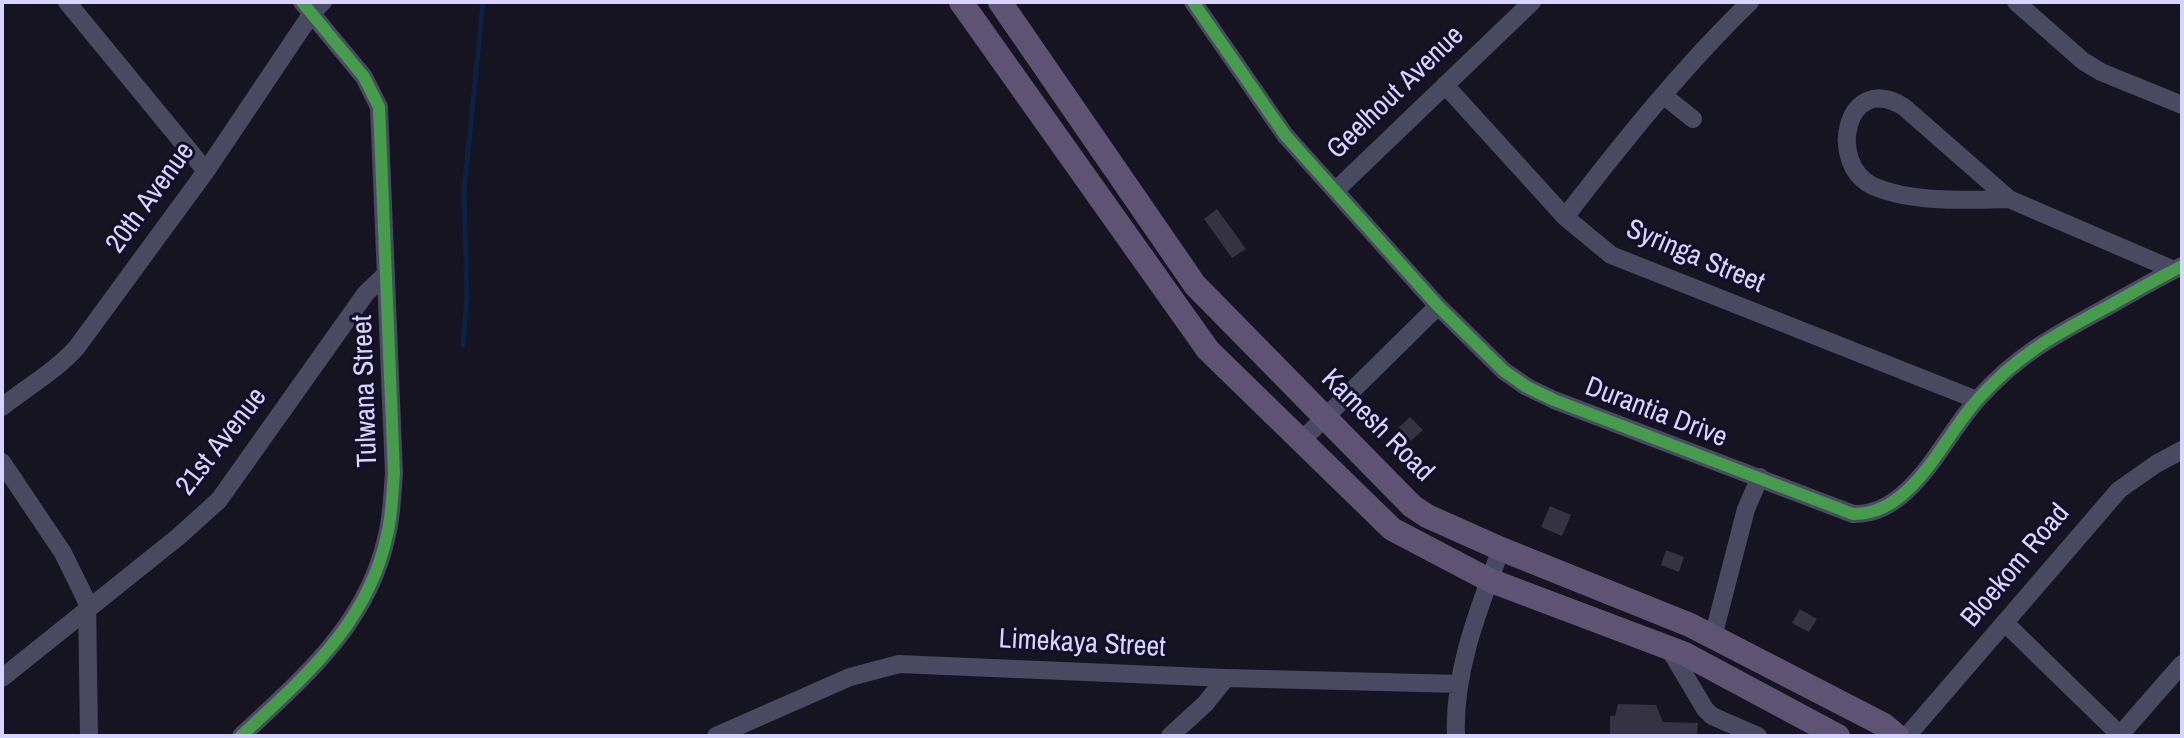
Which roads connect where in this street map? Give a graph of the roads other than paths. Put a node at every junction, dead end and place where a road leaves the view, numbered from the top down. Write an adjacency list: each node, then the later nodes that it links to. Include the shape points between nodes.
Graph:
1 (67, 2): 13 (street)
2 (961, 2): 23 (main road, via 1208,350)
3 (1000, 2): 22 (main road, Kamesh Road, via 1195,285)
4 (1193, 2): 14 (street, Durantia Drive, via 1285,135)
5 (1532, 2): 9 (street, Geelhout Avenue)
6 (1750, 2): 10 (street)
7 (2016, 2): 11 (street, via 2083,61)
8 (313, 6): 13 (street, 20th Avenue); 18 (street, Tulwana Street, via 378,100)
9 (1445, 85): 14 (street, Geelhout Avenue); 16 (street, Syringa Street)
10 (1663, 95): 12 (street); 16 (street)
11 (2182, 105)
12 (1693, 119)
13 (206, 171): 21 (street, 20th Avenue, via 77,347)
14 (1335, 191): 19 (street, Durantia Drive)
15 (2009, 199): 15 (street, via 1891,98 1863,102 1853,116 1847,150 1858,175 1872,185 1959,200); 17 (street)
16 (1565, 217): 20 (street, Syringa Street, via 1611,255)
17 (2178, 268): 20 (street, Durantia Drive, via 2045,339)
18 (385, 275): 29 (street, 21st Avenue, via 366,293 219,500); 40 (street, Tulwana Street, via 394,474 381,559 343,634)
19 (1438, 306): 22 (street); 26 (street, Durantia Drive, via 1527,387)
20 (1977, 400): 26 (street, Durantia Drive, via 1916,480 1880,511 1853,514)
21 (2, 407)
22 (1327, 418): 23 (street); 27 (main road, Kamesh Road, via 1412,506)
23 (1300, 442): 28 (main road, via 1392,529)
24 (2182, 450): 30 (street, Bloekom Road, via 2119,490)
25 (2, 462): 29 (street, via 63,553)
26 (1760, 477): 31 (street, via 1746,509)
27 (1501, 549): 28 (street); 31 (main road, Kamesh Road)
28 (1489, 580): 32 (main road); 36 (street)
29 (88, 610): 34 (street, 21st Avenue); 39 (street)
30 (2005, 623): 38 (street); 46 (street, Bloekom Road)
31 (1713, 637): 45 (main road, Kamesh Road)
32 (1668, 647): 43 (street, via 1712,716); 44 (main road)
33 (2182, 664): 38 (street)
34 (2, 678)
35 (1226, 678): 36 (street, Limekaya Street); 37 (street); 41 (street, Limekaya Street, via 899,664 850,677)
36 (1459, 684): 42 (street)
37 (1182, 733)
38 (2120, 735)
39 (89, 736)
40 (241, 736)
41 (716, 736)
42 (1456, 736)
43 (1758, 736)
44 (1838, 736)
45 (1897, 736)
46 (1907, 736)

